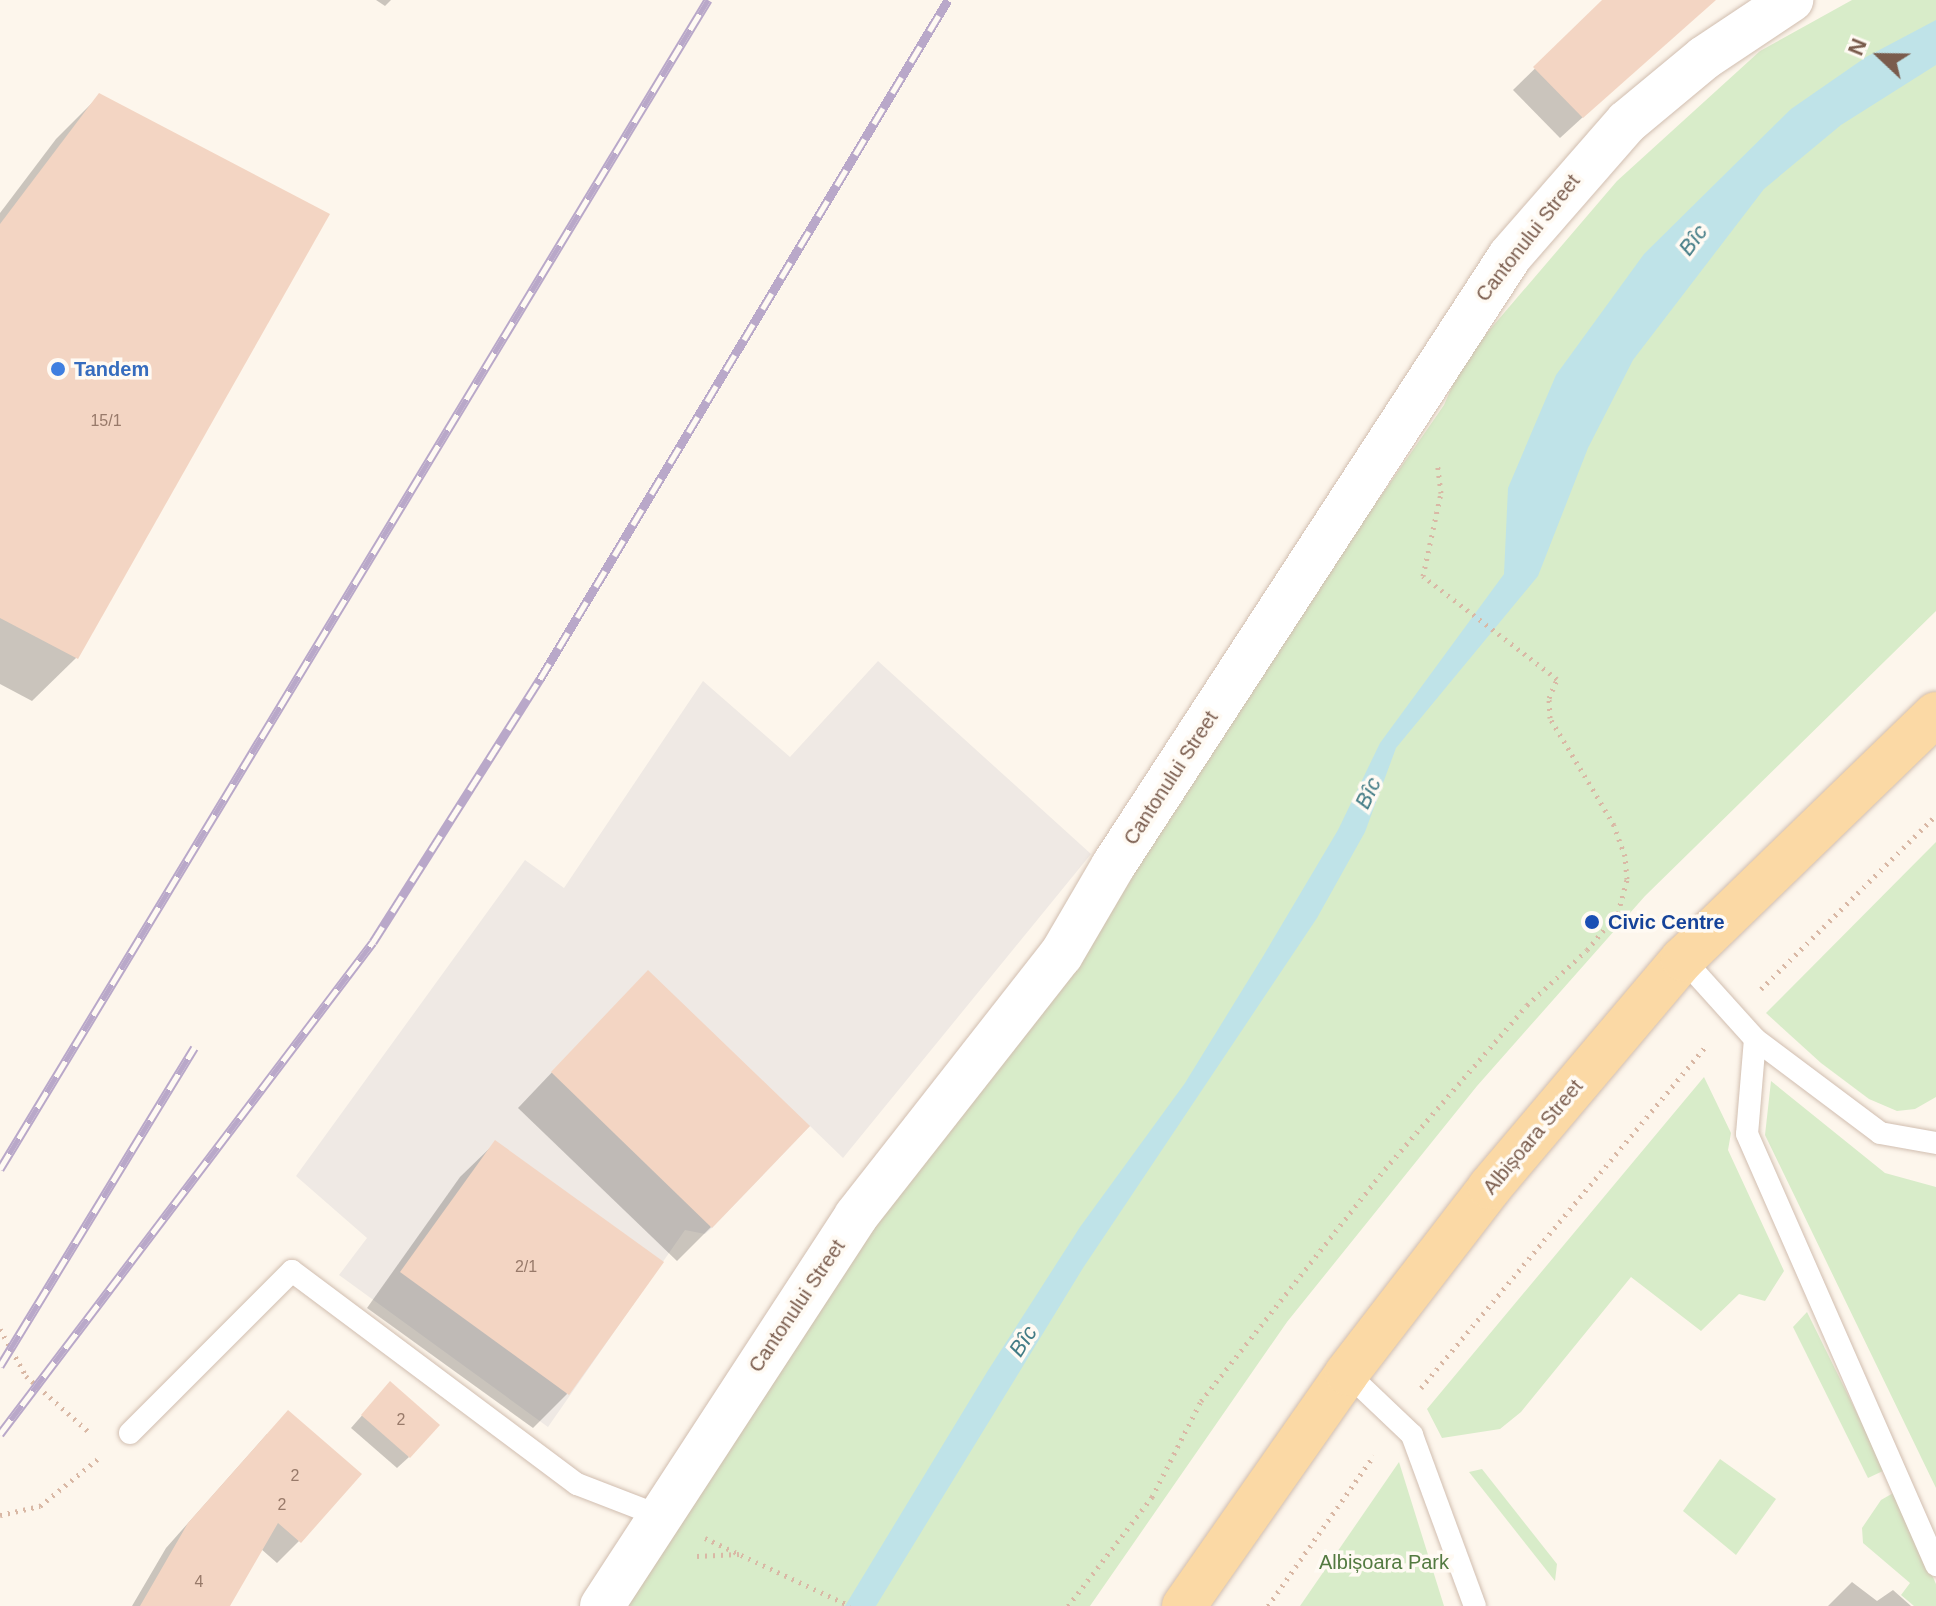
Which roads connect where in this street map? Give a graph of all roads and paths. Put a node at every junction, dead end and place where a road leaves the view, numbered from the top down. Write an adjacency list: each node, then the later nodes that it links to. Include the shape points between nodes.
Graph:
1 (1791, 0): 2 (street, Cantonului Street, via 1715,50 1627,122 1510,256)
2 (1428, 380): 15 (street, Cantonului Street, via 1113,866 1061,955 856,1216); 20 (path, via 1441,493 1423,576 1557,679 1549,698 1550,718 1614,825 1625,856 1627,879 1618,913 1527,1005 1385,1169 1201,1401 1152,1497)
3 (1936, 714): 5 (main road, Albișoara Street)
4 (1936, 815): 6 (path)
5 (1683, 959): 6 (lane); 10 (main road, Albișoara Street, via 1490,1187)
6 (1735, 1017): 7 (lane); 11 (path, via 1682,1072)
7 (1755, 1039): 8 (lane, via 1880,1133); 17 (lane, via 1747,1134)
8 (1936, 1143)
9 (0, 1329): 13 (path, via 26,1376)
10 (1347, 1373): 11 (lane); 21 (main road, Albișoara Street)
11 (1398, 1421): 22 (path); 23 (lane, via 1412,1435)
12 (130, 1433): 13 (path); 15 (lane, via 292,1271 577,1484)
13 (109, 1450): 14 (path, via 40,1506)
14 (0, 1515)
15 (657, 1515): 18 (street, Cantonului Street)
16 (740, 1554): 19 (path)
17 (1936, 1565)
18 (602, 1606)
19 (850, 1606)
20 (1068, 1606)
21 (1184, 1606)
22 (1268, 1606)
23 (1475, 1606)

